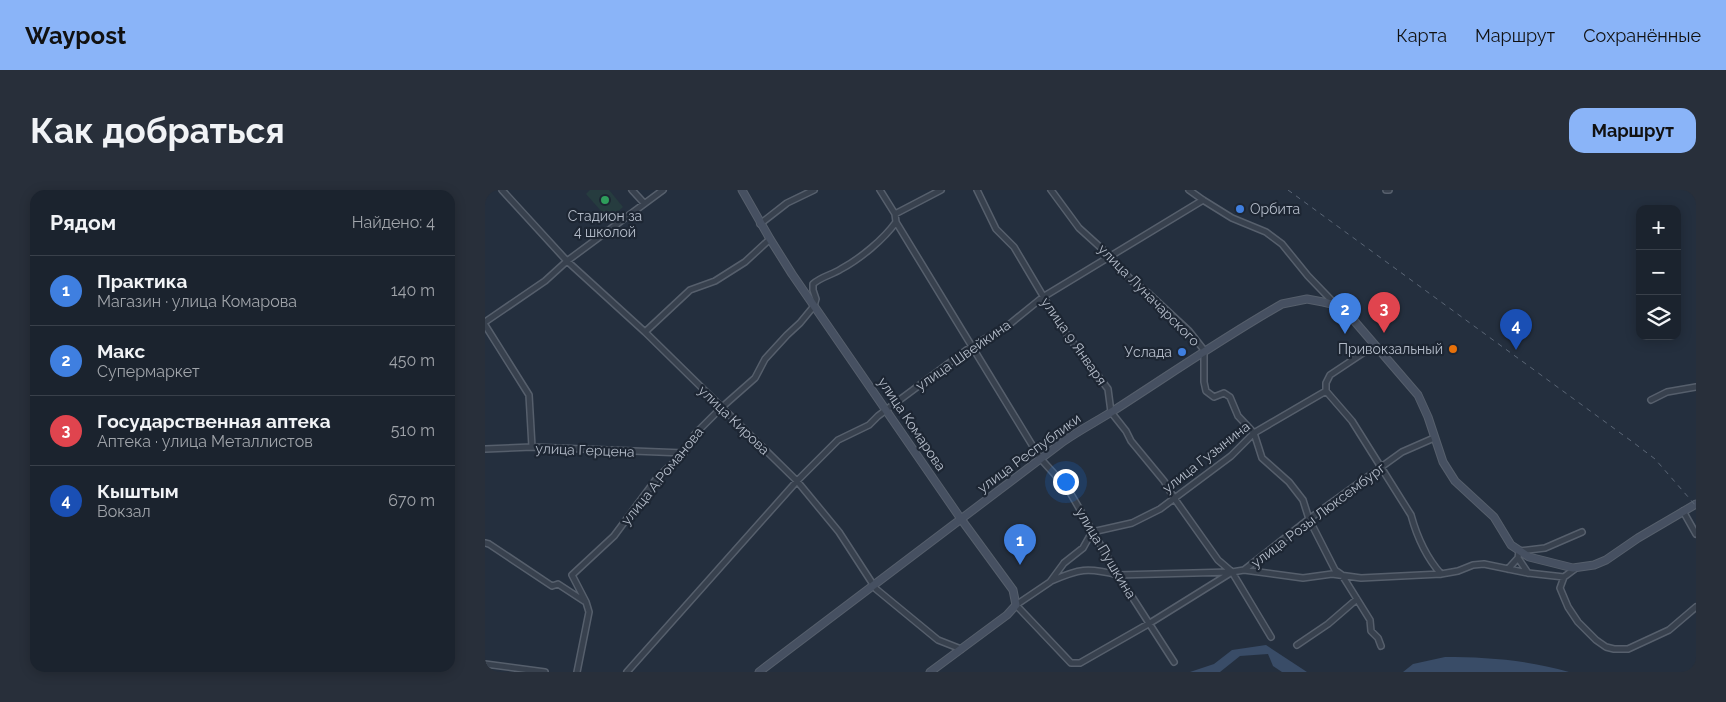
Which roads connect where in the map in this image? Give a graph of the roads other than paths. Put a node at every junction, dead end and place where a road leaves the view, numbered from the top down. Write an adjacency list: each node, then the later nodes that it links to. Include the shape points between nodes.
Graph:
1 (502, 190): 18 (street, улица Кирова)
2 (633, 190): 12 (street)
3 (663, 190): 12 (street)
4 (742, 190): 15 (main road, улица Комарова)
5 (814, 190): 15 (street, via 787,203)
6 (880, 190): 13 (street, улица Пушкина)
7 (941, 190): 13 (street)
8 (977, 190): 19 (street, улица 9 Января, via 997,229 1014,248)
9 (1051, 190): 17 (street, улица Луначарского, via 1079,228)
10 (1189, 190): 11 (street)
11 (1203, 200): 17 (street, улица Швейкина); 20 (street, via 1232,218 1266,232 1282,244)
12 (644, 203): 18 (street)
13 (895, 214): 14 (street, улица Пушкина)
14 (896, 222): 21 (street, via 873,246 813,284); 25 (street, улица Пушкина)
15 (761, 224): 16 (main road, улица Комарова)
16 (770, 239): 21 (main road, улица Комарова); 23 (street, via 745,262 715,281 690,290)
17 (1110, 256): 19 (street, улица Швейкина); 26 (street, улица Луначарского, via 1133,282 1189,331)
18 (567, 261): 22 (street, via 545,281); 23 (street, улица Кирова)
19 (1043, 297): 25 (street, улица Швейкина, via 1005,327); 32 (street, улица 9 Января, via 1108,389)
20 (1336, 304): 24 (main road); 26 (main road, улица Республики, via 1307,299 1282,304)
21 (814, 306): 30 (street, улица А.Романова, via 765,359 755,378); 31 (main road, улица Комарова)
22 (485, 323): 35 (street, via 529,395)
23 (645, 332): 30 (street, улица Кирова)
24 (1375, 345): 28 (street, via 1330,375); 34 (main road, via 1418,395)
25 (972, 346): 31 (street, улица Швейкина); 38 (street, улица Пушкина)
26 (1204, 350): 32 (main road, улица Республики); 33 (street, улица Луначарского, via 1206,391 1214,397 1224,393 1230,397 1238,416)
27 (1696, 387): 29 (street, via 1667,392)
28 (1326, 391): 33 (street, улица Гузынина); 39 (street, via 1352,421)
29 (1651, 400)
30 (721, 408): 37 (street, улица А.Романова, via 695,434); 40 (street, улица Кирова)
31 (887, 409): 40 (street, улица Швейкина, via 869,425 839,440); 44 (main road, улица Комарова)
32 (1111, 412): 38 (main road, улица Республики); 41 (street, улица 9 Января, via 1164,481)
33 (1254, 433): 41 (street, улица Гузынина, via 1231,456); 45 (street, улица Луначарского, via 1262,458 1289,482 1303,500)
34 (1434, 438): 39 (street, улица Розы Люксембург, via 1402,452); 50 (main road, via 1455,481 1494,517)
35 (532, 448): 36 (street, улица Герцена); 37 (street, улица Герцена)
36 (485, 449)
37 (684, 453): 63 (street, улица А.Романова, via 657,478 613,536 571,575)
38 (1040, 458): 44 (main road, улица Республики); 46 (street, улица Пушкина, via 1068,488)
39 (1381, 467): 45 (street, улица Розы Люксембург); 56 (street, via 1411,515 1426,555)
40 (797, 481): 61 (street, улица Кирова, via 839,532); 76 (street, улица Швейкина)
41 (1173, 498): 46 (street, улица Гузынина, via 1133,523); 54 (street, улица 9 Января, via 1218,560)
42 (1696, 504): 43 (main road)
43 (1683, 511): 48 (street); 51 (main road, via 1606,560)
44 (961, 518): 61 (main road, улица Республики); 64 (main road, улица Комарова, via 1013,590)
45 (1309, 519): 53 (street, улица Розы Люксембург); 57 (street, улица Луначарского, via 1335,570)
46 (1092, 532): 58 (street, улица Пушкина); 60 (street, via 1083,548 1064,563)
47 (1582, 532): 50 (street, via 1545,548)
48 (1696, 534)
49 (485, 543): 63 (street, via 552,586 559,584)
50 (1518, 555): 51 (main road); 52 (street); 55 (street)
51 (1576, 568): 59 (street)
52 (1508, 569): 55 (street); 56 (street, via 1484,564)
53 (1245, 570): 54 (street, улица Розы Люксембург); 57 (street, via 1303,578)
54 (1232, 572): 58 (street); 66 (street, улица Розы Люксембург); 67 (street, улица 9 Января)
55 (1528, 573): 59 (street)
56 (1441, 574): 57 (street, via 1361,578)
57 (1342, 575): 62 (street, улица Луначарского)
58 (1118, 576): 60 (street, via 1086,569); 66 (street, улица Пушкина)
59 (1564, 577): 65 (street, via 1560,588 1578,622 1596,640 1614,649 1628,649 1669,630)
60 (1050, 582): 64 (street)
61 (873, 585): 70 (street, улица Кирова, via 938,640); 77 (main road, улица Республики)
62 (1357, 599): 68 (street); 69 (street, улица Луначарского)
63 (586, 602): 75 (street, улица А.Романова, via 589,612)
64 (1016, 605): 70 (main road); 72 (street, улица Комарова)
65 (1696, 607)
66 (1150, 623): 71 (street, улица Пушкина); 72 (street, улица Розы Люксембург, via 1080,663)
67 (1271, 637)
68 (1297, 645)
69 (1381, 646)
70 (961, 649): 78 (main road)
71 (1174, 662)
72 (1071, 663)
73 (485, 664): 74 (street)
74 (545, 672)
75 (577, 672)
76 (627, 672)
77 (759, 672)
78 (930, 672)

